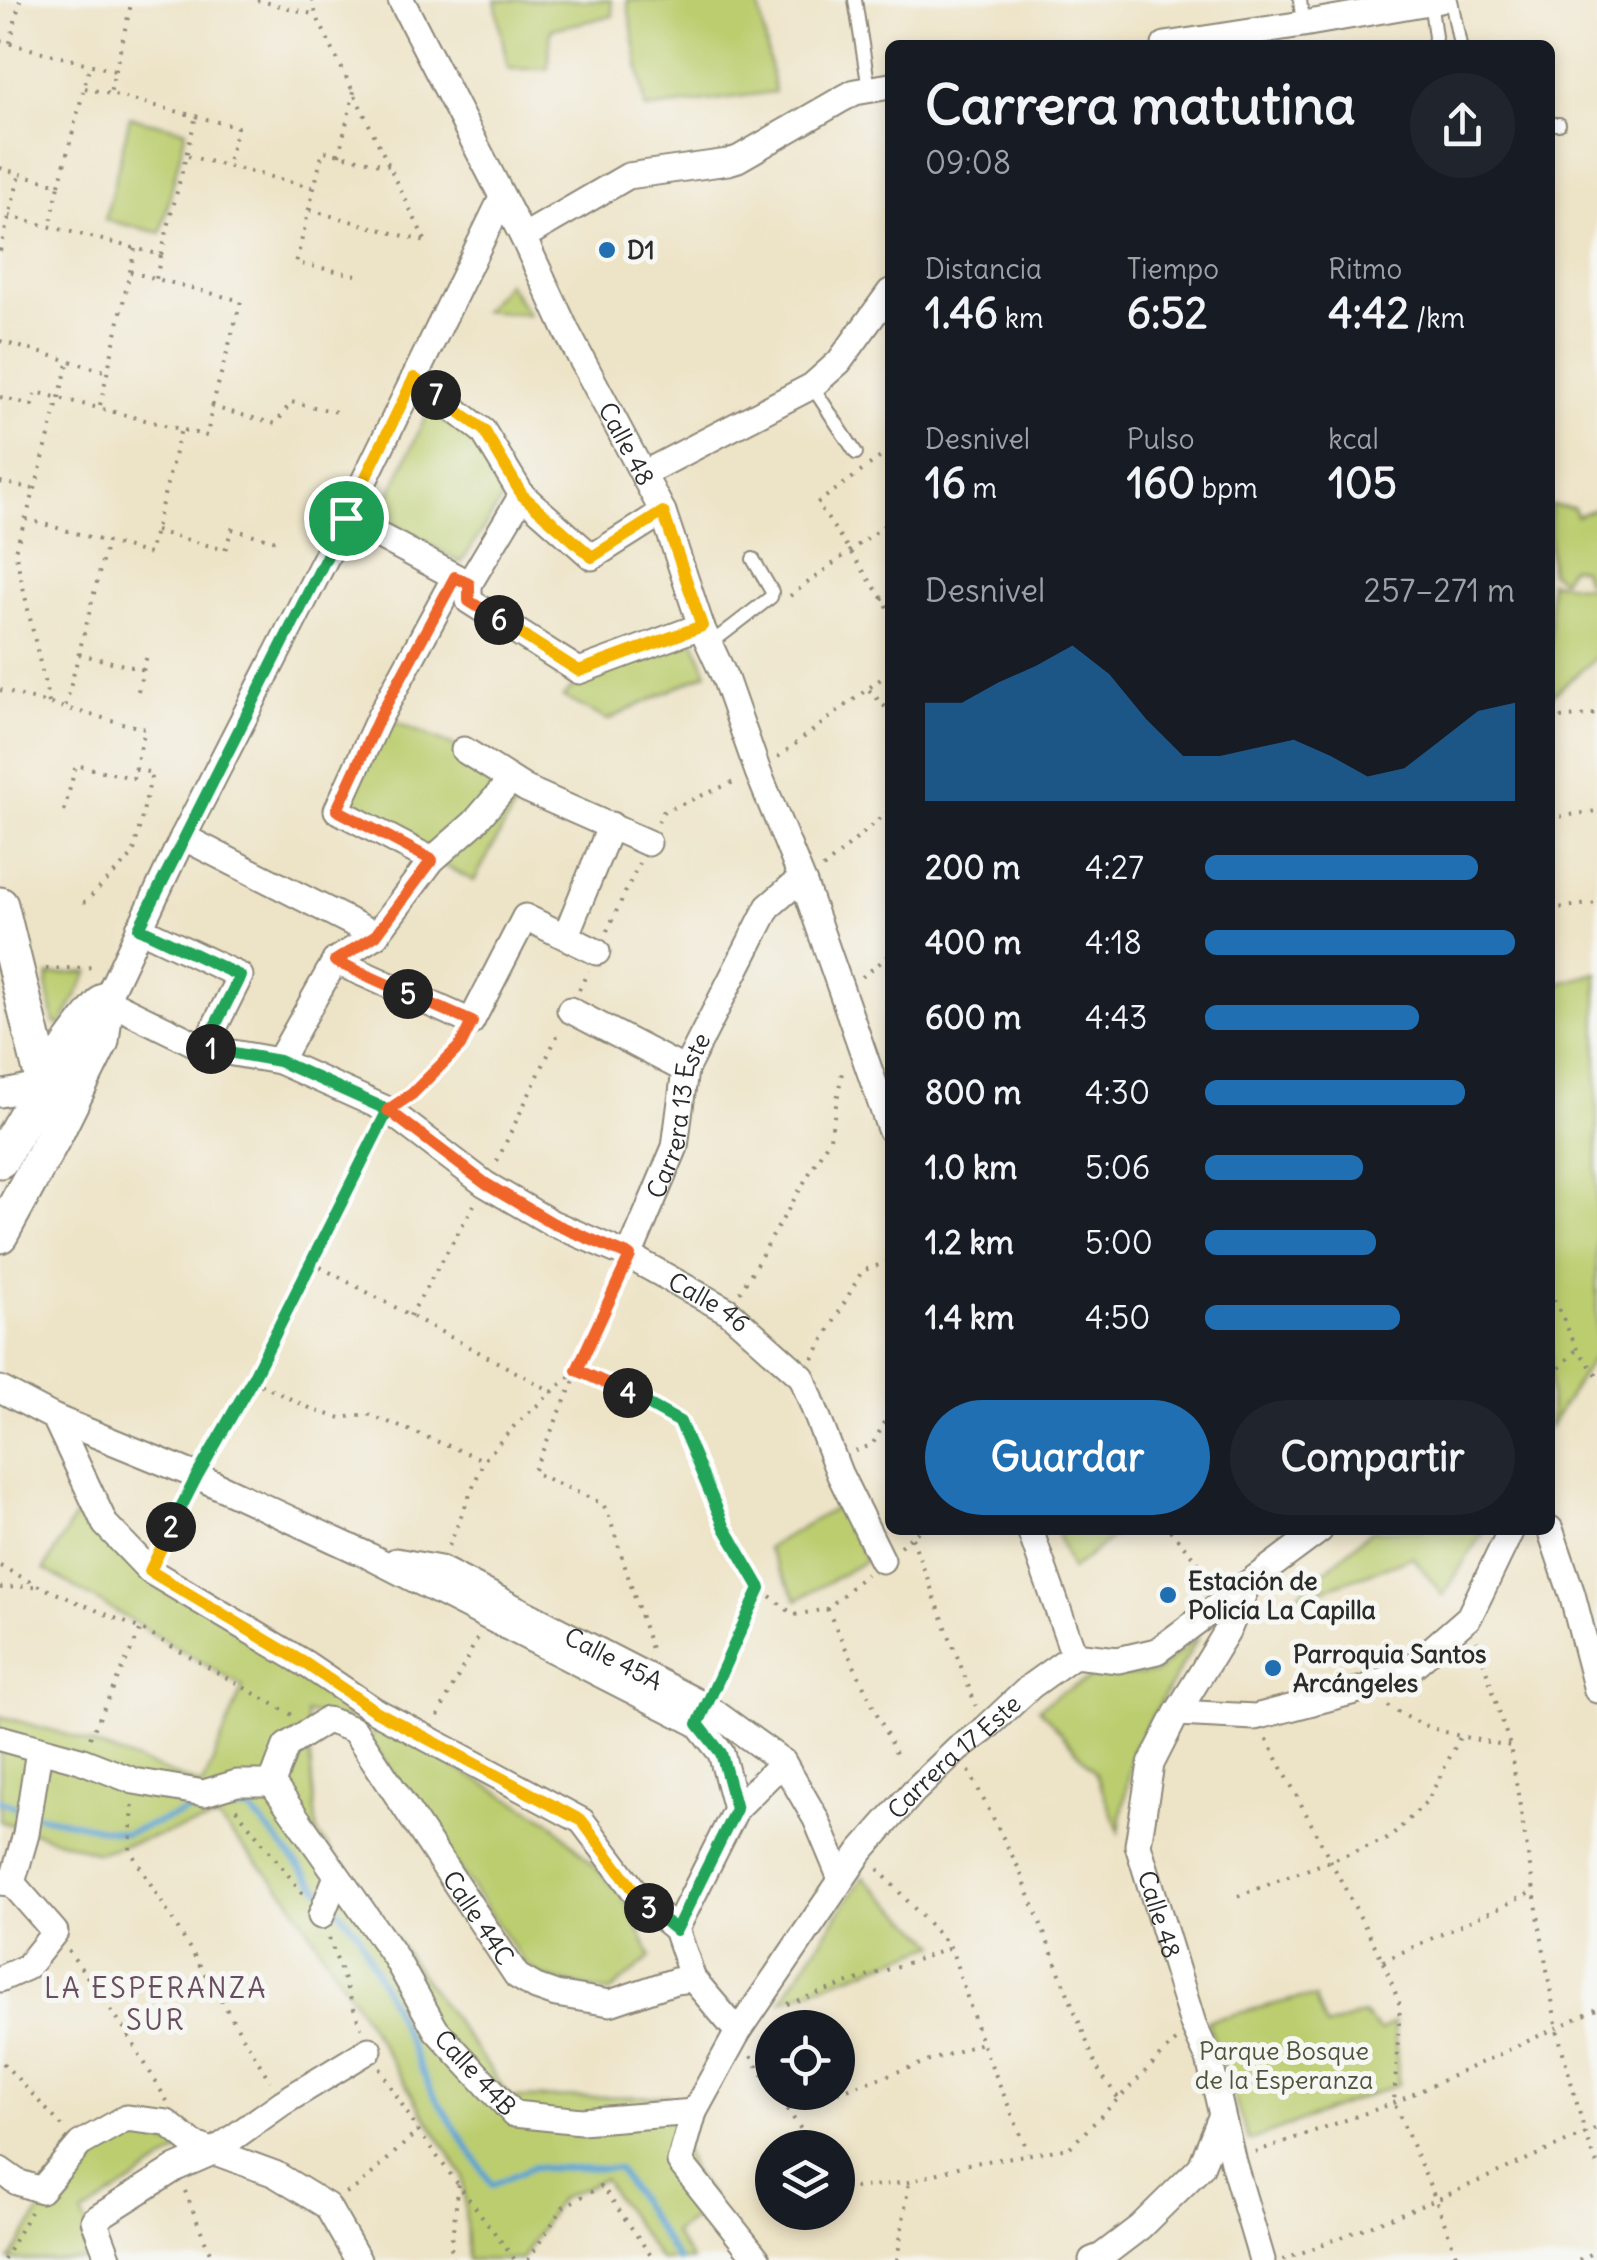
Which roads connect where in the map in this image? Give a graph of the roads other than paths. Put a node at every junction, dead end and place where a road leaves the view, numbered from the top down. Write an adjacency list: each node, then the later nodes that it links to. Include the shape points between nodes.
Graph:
1 (401, 0): 11 (street, Calle 48)
2 (854, 0): 10 (lane)
3 (1440, 0): 5 (street)
4 (1451, 0): 9 (lane)
5 (1431, 1): 6 (street); 8 (lane)
6 (1301, 12): 7 (street)
7 (1185, 40)
8 (1435, 40)
9 (1459, 40)
10 (880, 88): 12 (street, via 842,99 738,159 628,176)
11 (502, 198): 12 (street, Calle 48); 14 (street)
12 (523, 237): 17 (street, Calle 48)
13 (885, 299): 15 (street, via 840,362)
14 (414, 378): 18 (street, via 484,430); 20 (street)
15 (812, 386): 16 (lane); 17 (street)
16 (856, 452)
17 (643, 474): 19 (street, Calle 48)
18 (522, 495): 19 (street, via 592,557); 22 (street)
19 (663, 512): 23 (street, Calle 48)
20 (346, 518): 22 (street); 27 (street)
21 (753, 559): 23 (lane, via 771,597)
22 (462, 581): 23 (street, via 469,601 579,671); 29 (street, via 380,716 337,810)
23 (706, 635): 30 (street, Calle 48)
24 (464, 750): 25 (street)
25 (510, 780): 26 (street); 29 (street)
26 (611, 825): 28 (street); 34 (street)
27 (183, 838): 32 (street); 33 (street)
28 (648, 843)
29 (432, 860): 33 (street)
30 (804, 884): 42 (street, Carrera 13 Este, via 768,907); 45 (street, Calle 48)
31 (0, 905): 37 (main road)
32 (139, 928): 38 (street); 40 (street, via 240,976)
33 (376, 935): 36 (street)
34 (566, 936): 35 (street); 36 (street, via 526,917 472,1022)
35 (597, 952)
36 (335, 961): 41 (street)
37 (20, 973): 43 (main road)
38 (103, 983): 40 (street, Calle 46); 43 (main road); 46 (main road, via 102,1041)
39 (570, 1010): 42 (street)
40 (204, 1048): 41 (street, Calle 46)
41 (279, 1061): 49 (street, Calle 46, via 388,1110 486,1184 552,1223)
42 (684, 1070): 49 (street, Carrera 13 Este, via 675,1148)
43 (43, 1085): 44 (street); 46 (main road); 47 (main road)
44 (0, 1094)
45 (885, 1115)
46 (56, 1132): 48 (main road)
47 (0, 1160)
48 (0, 1235)
49 (630, 1256): 56 (street, Calle 46, via 728,1312 802,1378)
50 (0, 1388): 51 (street, Calle 45A)
51 (56, 1418): 57 (street, Calle 45A); 61 (street, via 106,1524 150,1571)
52 (1032, 1535): 59 (street)
53 (1313, 1535): 58 (street)
54 (1509, 1535): 62 (street, via 1470,1617 1408,1670 1363,1690 1255,1717)
55 (1552, 1535): 60 (street)
56 (882, 1560)
57 (435, 1579): 63 (street, Calle 45A); 63 (street, Calle 45A, via 488,1618)
58 (1238, 1591): 59 (street, via 1157,1651 1118,1660); 62 (street, Calle 48, via 1229,1628)
59 (1074, 1656): 71 (street, Carrera 17 Este, via 958,1749)
60 (1596, 1679)
61 (374, 1710): 64 (street); 74 (street, via 582,1821 642,1901)
62 (1177, 1713): 80 (street, Calle 48, via 1151,1764 1138,1845 1193,2024 1210,2058)
63 (702, 1716): 67 (street, Calle 45A); 69 (street, via 721,1753)
64 (354, 1730): 68 (street, via 320,1724 286,1746); 76 (street, Calle 44C, via 517,1976 556,1994 610,2003)
65 (0, 1738): 66 (street)
66 (39, 1750): 68 (street, via 134,1781 204,1793); 72 (street, via 26,1834)
67 (783, 1762): 69 (street); 71 (street, Calle 45A)
68 (272, 1784): 70 (street, Calle 44B)
69 (736, 1809): 74 (street)
70 (337, 1876): 73 (street); 79 (street, Calle 44B, via 436,2030 514,2114 581,2122)
71 (841, 1878): 77 (street, Carrera 17 Este)
72 (6, 1882): 75 (street, via 55,1932 27,1967)
73 (321, 1916)
74 (676, 1930): 76 (street)
75 (0, 1979)
76 (693, 1979): 77 (street)
77 (744, 2025): 79 (street, Carrera 17 Este)
78 (370, 2050): 81 (street)
79 (694, 2112): 85 (street, via 680,2162)
80 (1221, 2118): 86 (street, via 1202,2167 1140,2227); 87 (street, Calle 48)
81 (203, 2148): 82 (street, via 167,2123 126,2118 80,2144 41,2190); 83 (street, via 94,2220); 84 (street, via 275,2174 327,2206)
82 (0, 2170)
83 (109, 2260)
84 (358, 2260)
85 (758, 2260)
86 (1092, 2260)
87 (1262, 2260)

